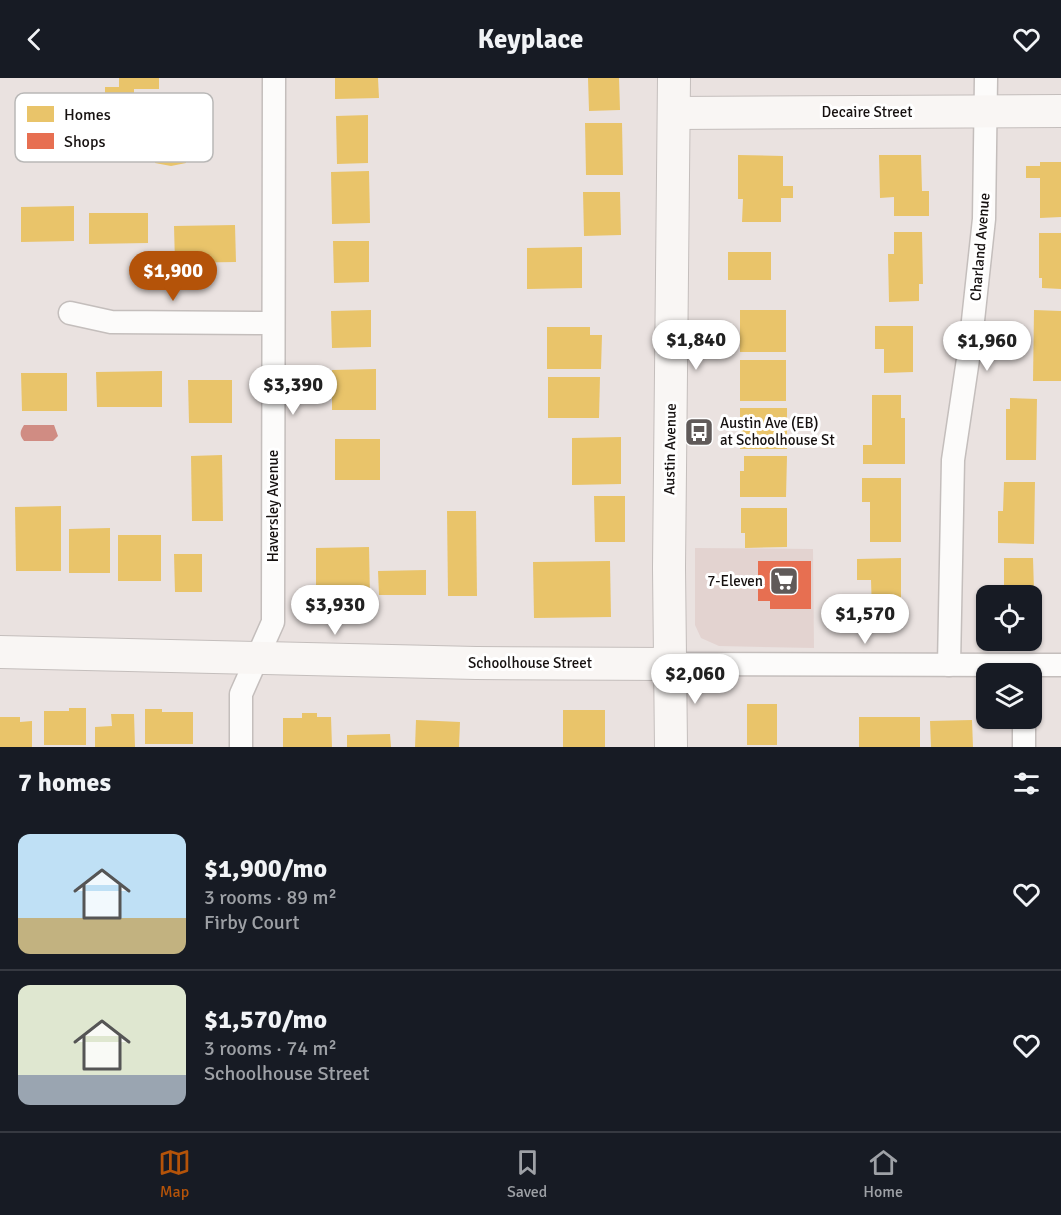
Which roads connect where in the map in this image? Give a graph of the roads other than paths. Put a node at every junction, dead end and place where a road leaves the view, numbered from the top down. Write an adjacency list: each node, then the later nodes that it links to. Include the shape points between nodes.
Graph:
1 (274, 78): 8 (street, Haversley Avenue)
2 (674, 78): 6 (street, Austin Avenue)
3 (986, 78): 4 (street, Charland Avenue)
4 (986, 111): 5 (street, Decaire Street); 6 (street, Decaire Street); 13 (street, Charland Avenue, via 984,219 953,460)
5 (1061, 111)
6 (674, 113): 11 (street, Austin Avenue)
7 (70, 313): 8 (street, via 111,322)
8 (273, 323): 10 (street, Haversley Avenue, via 273,622)
9 (0, 652): 10 (street, Schoolhouse Street)
10 (257, 659): 11 (street, Schoolhouse Street); 17 (street, Haversley Avenue, via 241,694)
11 (669, 664): 13 (street, Schoolhouse Street); 18 (street, Austin Avenue)
12 (1061, 665): 15 (street, Schoolhouse Street)
13 (949, 666): 14 (street, Schoolhouse Street)
14 (976, 667)
15 (1042, 668)
16 (1024, 729): 19 (street)
17 (241, 747)
18 (671, 747)
19 (1024, 747)

